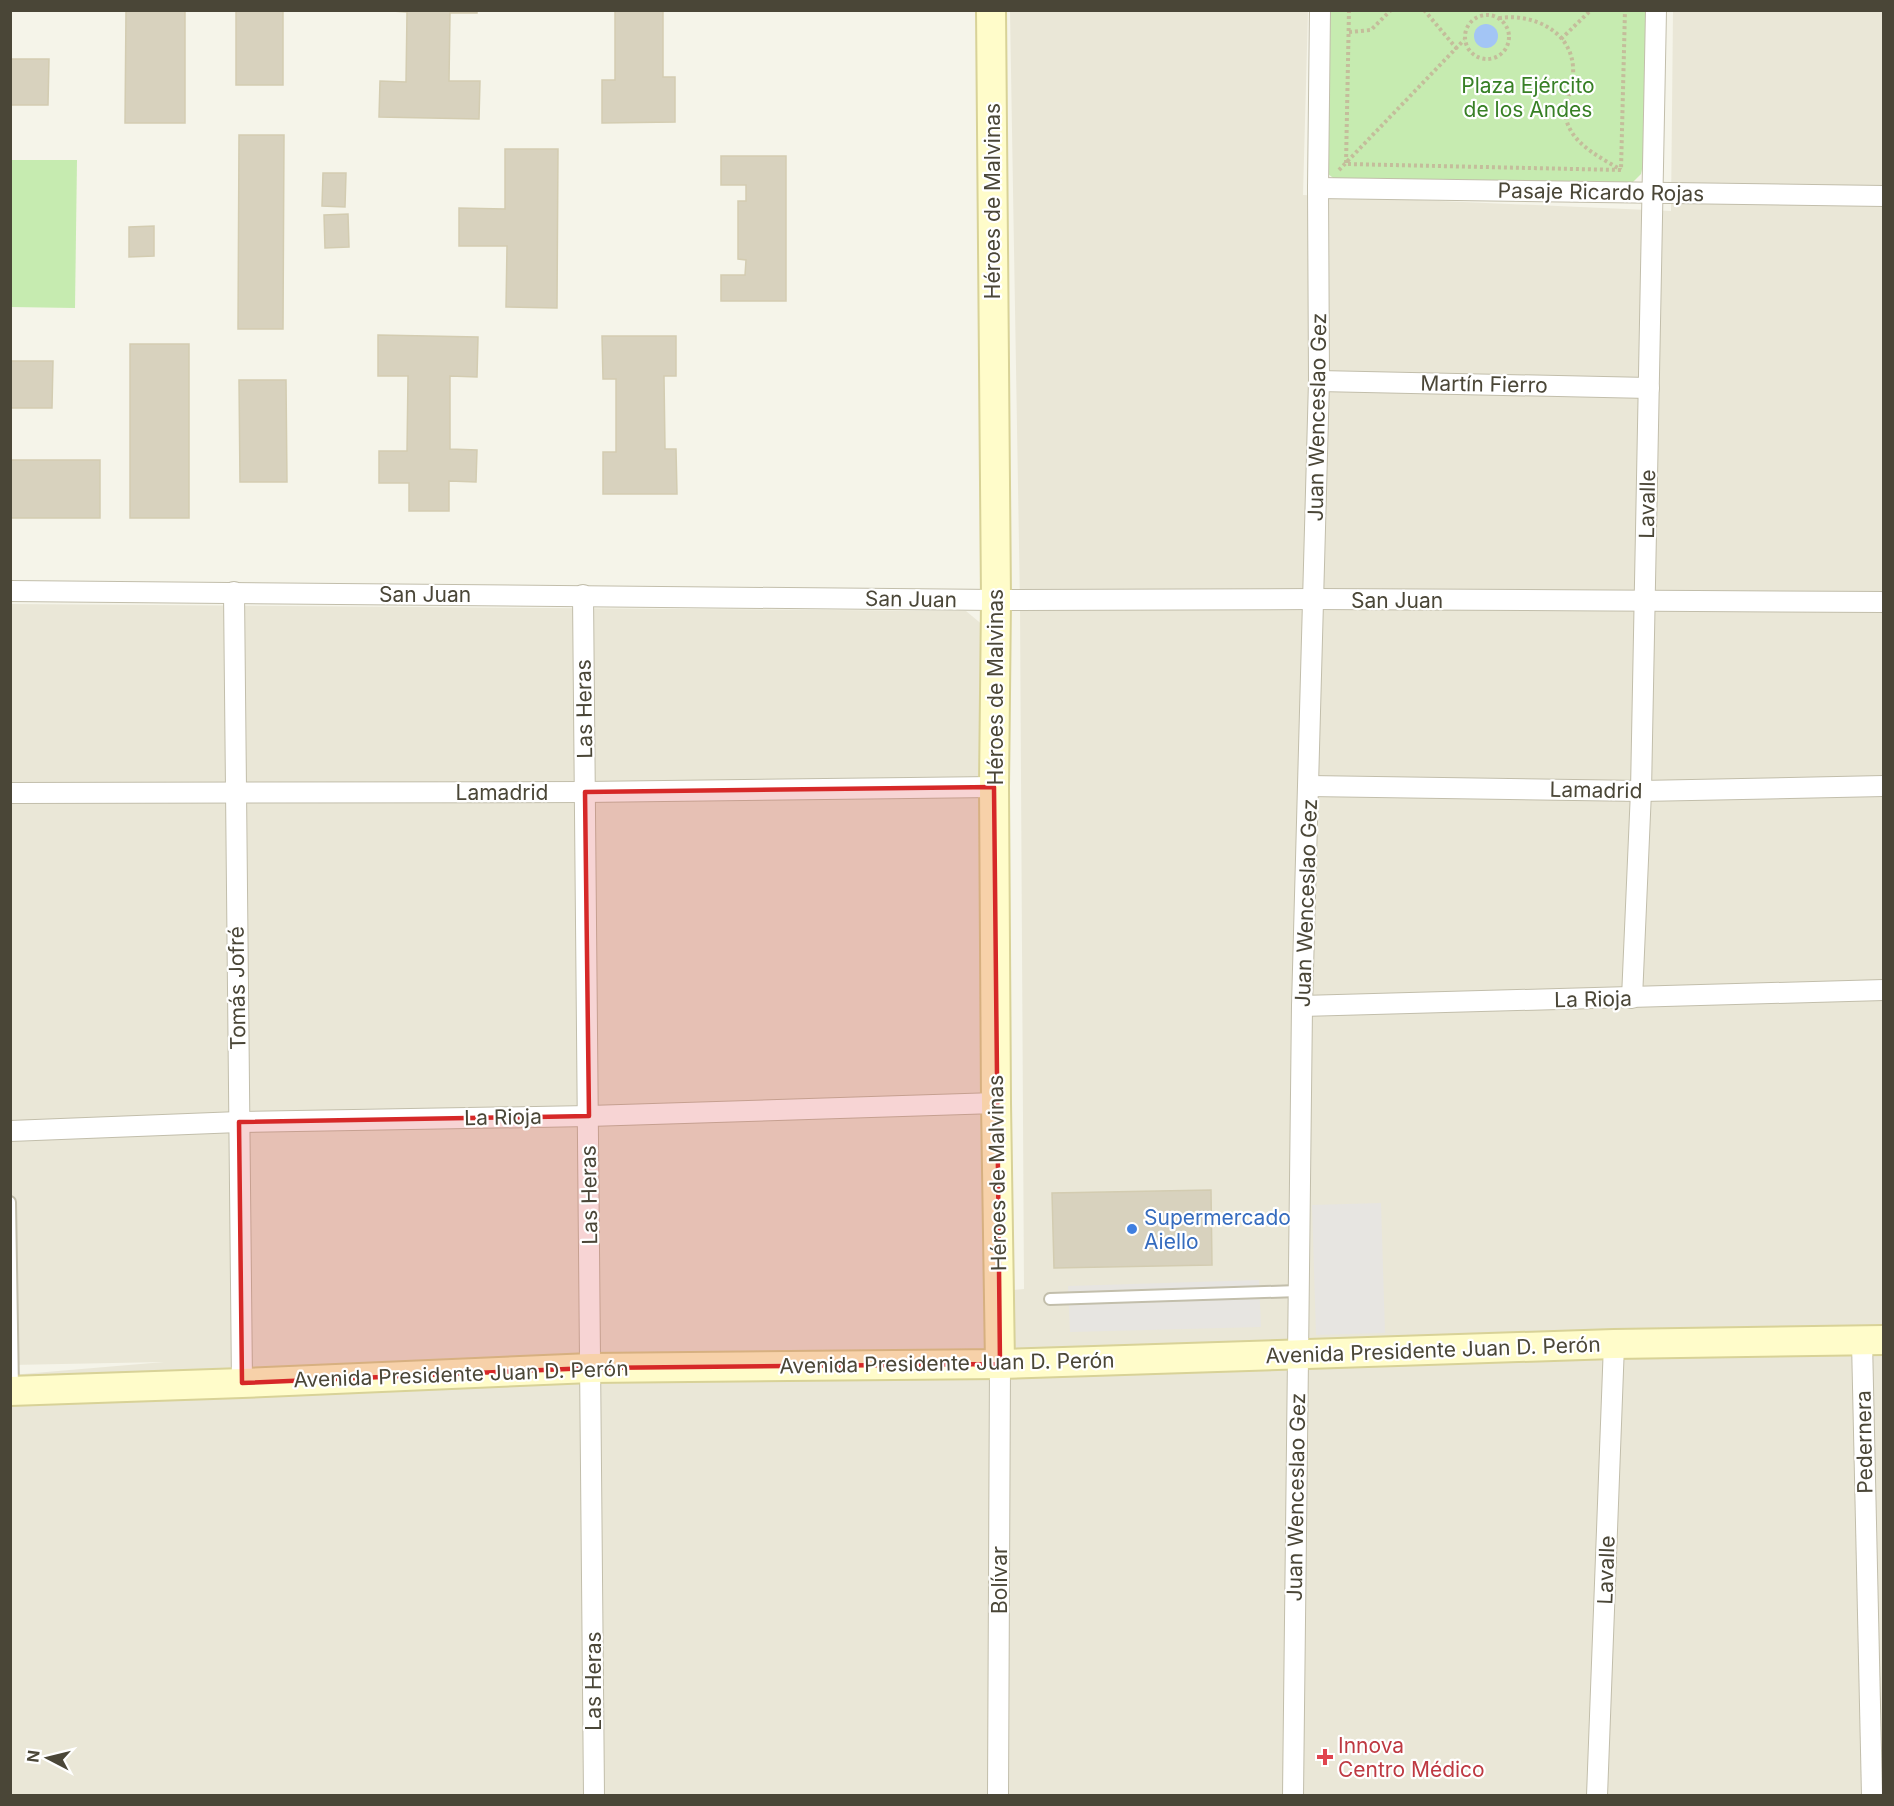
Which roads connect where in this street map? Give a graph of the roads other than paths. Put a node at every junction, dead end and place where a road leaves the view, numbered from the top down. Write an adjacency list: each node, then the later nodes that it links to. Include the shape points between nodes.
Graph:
1 (991, 10): 13 (main road, Héroes de Malvinas)
2 (1320, 10): 4 (street, Juan Wenceslao Gez)
3 (1656, 10): 5 (street, Lavalle)
4 (1318, 189): 5 (street, Pasaje Ricardo Rojas); 7 (street, Juan Wenceslao Gez)
5 (1653, 193): 6 (street, Pasaje Ricardo Rojas); 8 (street, Lavalle)
6 (1884, 196)
7 (1319, 381): 8 (street, Martín Fierro); 12 (street, Juan Wenceslao Gez)
8 (1649, 388): 14 (street, Lavalle)
9 (10, 591): 10 (street, San Juan)
10 (234, 592): 11 (street, San Juan); 22 (street, Tomás Jofré)
11 (583, 595): 13 (street, San Juan); 20 (street, Las Heras)
12 (1314, 599): 13 (street, San Juan); 14 (street, San Juan); 16 (street, Juan Wenceslao Gez)
13 (996, 600): 18 (main road, Héroes de Malvinas)
14 (1646, 601): 15 (street, San Juan); 19 (street, Lavalle)
15 (1884, 602)
16 (1309, 786): 19 (street, Lamadrid); 25 (street, Juan Wenceslao Gez)
17 (1884, 786): 19 (street, Lamadrid)
18 (994, 787): 20 (street, Lamadrid); 26 (main road, Héroes de Malvinas)
19 (1641, 791): 24 (street, Lavalle)
20 (585, 792): 22 (street, Lamadrid); 27 (street, Las Heras)
21 (10, 793): 22 (street, Lamadrid)
22 (236, 793): 28 (street, Tomás Jofré)
23 (1884, 990): 24 (street, La Rioja)
24 (1632, 998): 25 (street, La Rioja)
25 (1302, 1006): 31 (street, Juan Wenceslao Gez)
26 (996, 1103): 27 (street, La Rioja); 36 (main road, Héroes de Malvinas)
27 (589, 1116): 28 (street, La Rioja); 37 (street, Las Heras)
28 (239, 1122): 29 (street, La Rioja); 38 (street, Tomás Jofré)
29 (10, 1131)
30 (10, 1202): 39 (lane)
31 (1298, 1291): 32 (lane); 35 (street, Juan Wenceslao Gez)
32 (1050, 1299)
33 (1873, 1340): 34 (main road, Avenida Presidente Juan D. Perón); 44 (street, Pedernera)
34 (1614, 1344): 35 (main road, Avenida Presidente Juan D. Perón); 43 (street, Lavalle)
35 (1298, 1355): 36 (main road, Avenida Presidente Juan D. Perón); 42 (street, Juan Wenceslao Gez)
36 (1000, 1364): 37 (main road, Avenida Presidente Juan D. Perón); 41 (street, Bolívar)
37 (591, 1368): 38 (main road, Avenida Presidente Juan D. Perón); 40 (street, Las Heras)
38 (242, 1383): 39 (main road, Avenida Presidente Juan D. Perón)
39 (12, 1391)
40 (594, 1796)
41 (998, 1796)
42 (1293, 1796)
43 (1597, 1796)
44 (1872, 1796)

